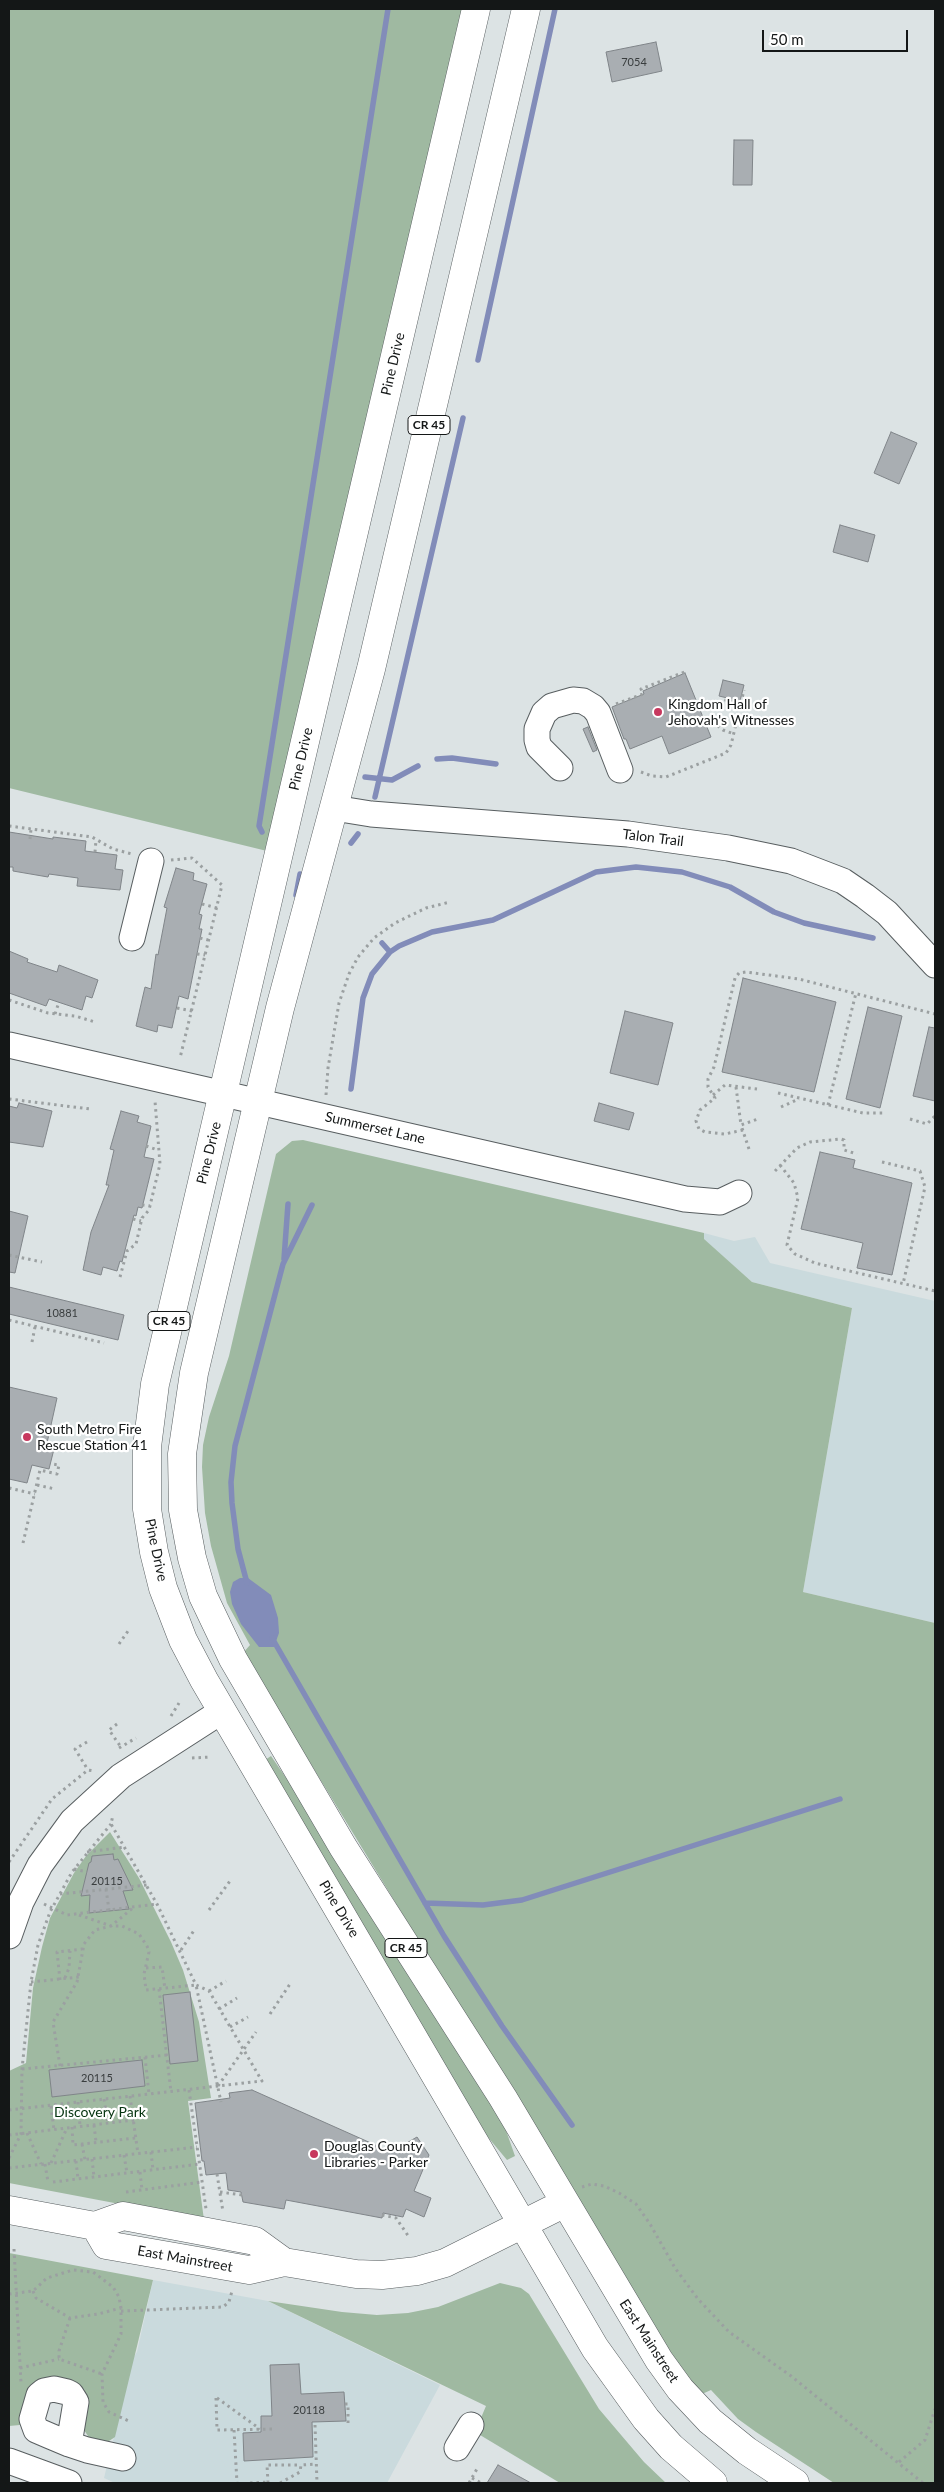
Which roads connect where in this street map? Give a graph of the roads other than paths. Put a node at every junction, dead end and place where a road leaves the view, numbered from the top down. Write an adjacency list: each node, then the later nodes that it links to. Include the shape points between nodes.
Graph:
1 (476, 9): 10 (main road, Pine Drive / CR 45)
2 (526, 9): 5 (main road, CR 45, via 371,669)
3 (560, 768): 4 (street, via 539,747 537,729 544,713 552,706 573,700 588,704 598,713)
4 (628, 769)
5 (334, 808): 8 (street, Talon Trail, via 371,814 628,834 728,848 791,861 842,881 865,896 887,913); 11 (main road, CR 45)
6 (151, 859): 7 (street)
7 (132, 938)
8 (935, 965)
9 (9, 1045): 10 (street, Summerset Lane)
10 (224, 1093): 11 (street, Summerset Lane); 13 (main road, Pine Drive / CR 45, via 155,1384 148,1425 146,1478 150,1529 163,1588 188,1650)
11 (258, 1101): 12 (street, Summerset Lane, via 694,1201 720,1202); 15 (main road, CR 45, via 194,1373 186,1423 181,1466 182,1501 198,1578 218,1631 277,1735)
12 (739, 1193)
13 (222, 1711): 14 (street, via 130,1770 72,1821 38,1870 21,1902); 17 (main road, Pine Drive / CR 45)
14 (9, 1936)
15 (565, 2203): 17 (main road, East Mainstreet); 25 (main road, East Mainstreet, via 659,2360 680,2389 727,2436)
16 (9, 2210): 17 (main road, East Mainstreet, via 95,2226 106,2244 249,2270 284,2262 382,2275 409,2273 445,2263)
17 (524, 2224): 24 (main road, via 626,2393 671,2447)
18 (471, 2426): 20 (street)
19 (69, 2444): 21 (street)
20 (458, 2448)
21 (123, 2458)
22 (9, 2461): 23 (street)
23 (70, 2483)
24 (713, 2483)
25 (795, 2483)

